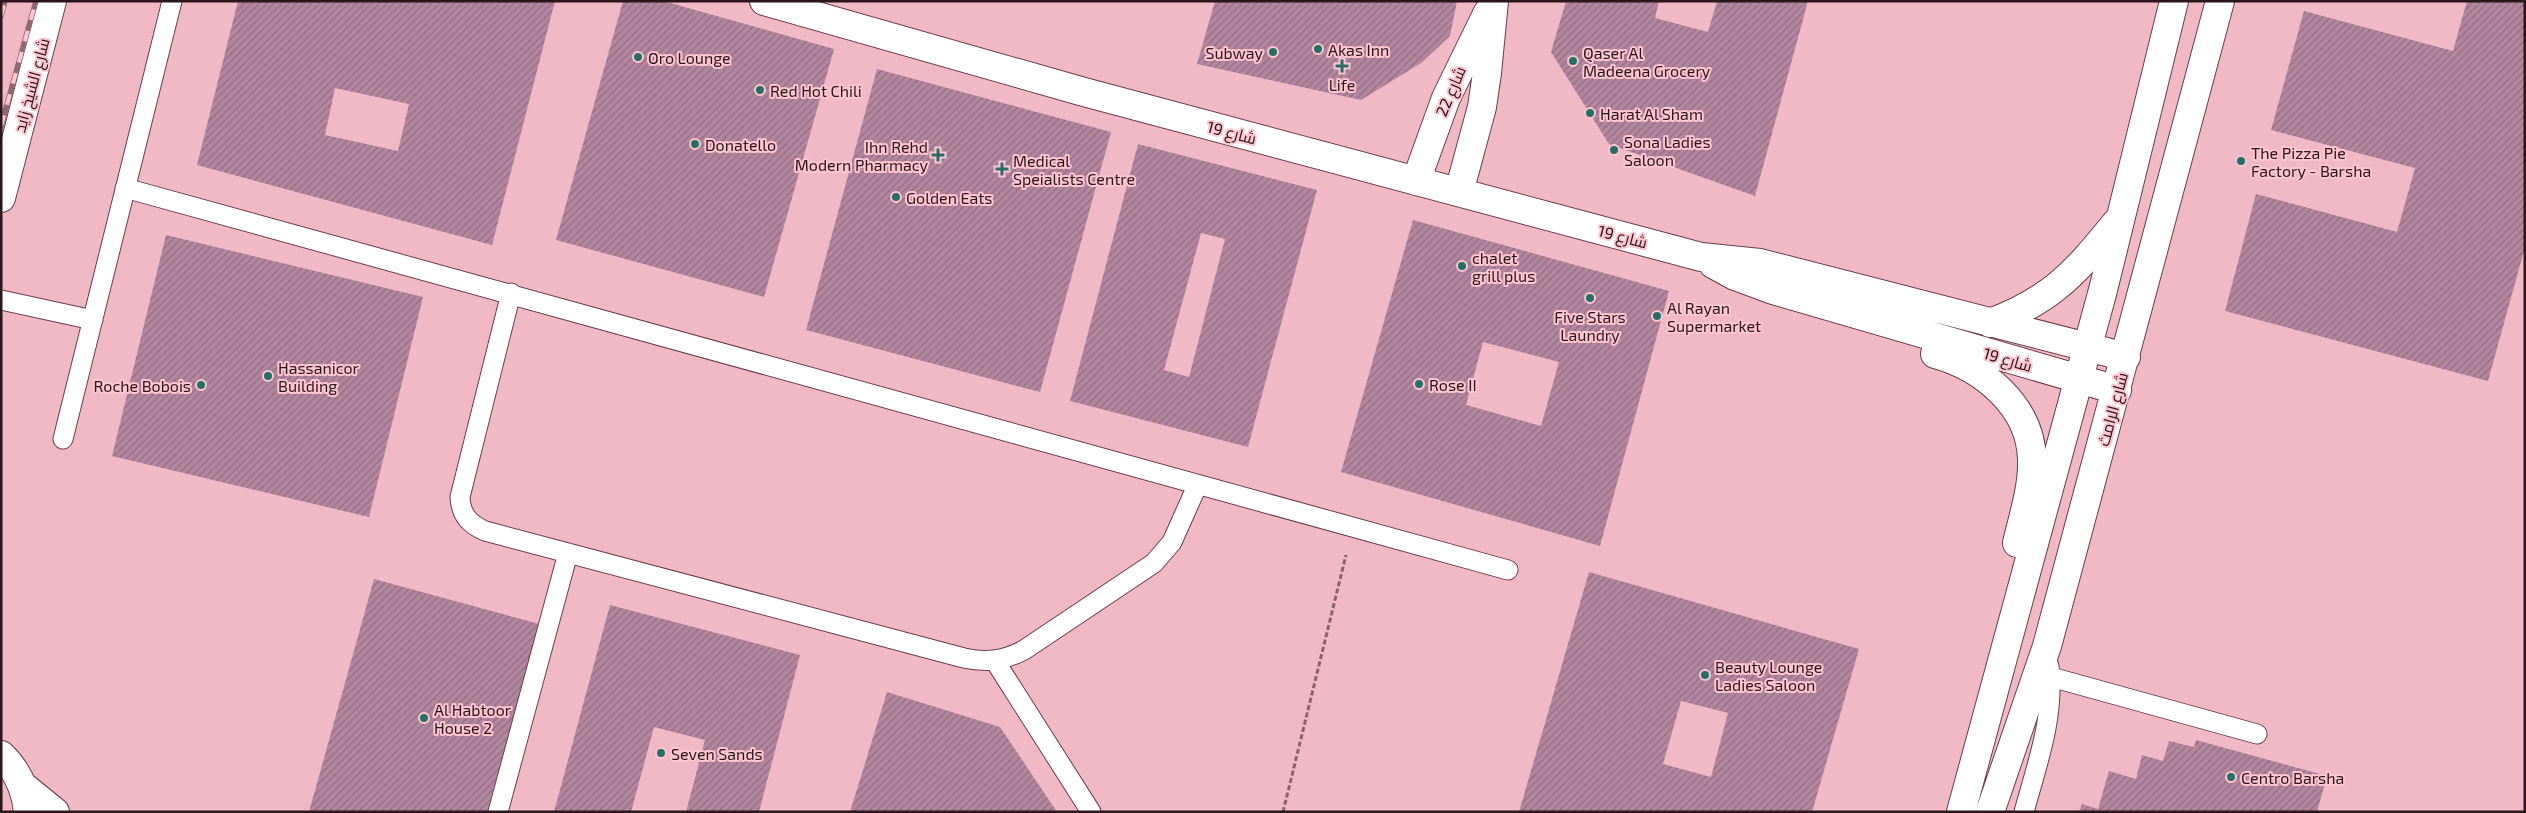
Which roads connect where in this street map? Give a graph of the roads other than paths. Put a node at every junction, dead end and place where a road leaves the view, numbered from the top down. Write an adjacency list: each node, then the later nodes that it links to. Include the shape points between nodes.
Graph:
1 (52, 1): 11 (street, شارع الشيخ زايد)
2 (172, 1): 9 (lane)
3 (764, 1): 7 (street, شارع 19)
4 (2174, 1): 12 (street)
5 (2220, 1): 20 (street, شارع الرامث)
6 (1493, 3): 8 (street, شارع 22, via 1446,98); 10 (street, شارع 22, via 1482,107)
7 (816, 8): 8 (street, شارع 19, via 1084,92)
8 (1416, 181): 10 (street, شارع 19)
9 (125, 188): 14 (lane); 17 (lane)
10 (1459, 192): 13 (street, شارع 19)
11 (1, 198)
12 (2122, 216): 18 (street, via 2074,273 2057,288 2025,309); 19 (street)
13 (1701, 257): 16 (street, شارع 19, via 1752,283); 18 (street, شارع 19, via 1760,263)
14 (511, 293): 24 (lane); 25 (lane, via 460,497 461,509 474,527 485,532)
15 (1, 300): 17 (lane)
16 (1861, 316): 21 (street, شارع 19); 27 (street, via 1895,340 1948,357 1972,369 1991,382 2021,418 2029,438 2032,459 2031,480 2013,559)
17 (93, 320): 23 (lane)
18 (1990, 323): 19 (street, شارع 19)
19 (2088, 347): 20 (street, شارع 19); 21 (street)
20 (2126, 357): 22 (street, شارع الرامث)
21 (2079, 379): 22 (street, شارع 19); 27 (street)
22 (2117, 390): 28 (street, شارع الرامث)
23 (63, 439)
24 (1197, 486): 26 (lane); 29 (lane, via 1176,536 1154,562 1024,650)
25 (568, 553): 29 (lane, via 964,658); 35 (lane)
26 (1508, 570)
27 (2014, 618): 37 (street)
28 (2047, 646): 30 (lane); 38 (street, شارع الرامث)
29 (995, 661): 36 (lane)
30 (2050, 682): 31 (lane); 39 (lane, via 2047,724)
31 (2256, 739)
32 (4, 754): 33 (street)
33 (26, 799): 34 (street)
34 (55, 812)
35 (498, 812)
36 (1091, 812)
37 (1961, 812)
38 (1990, 812)
39 (2024, 812)

